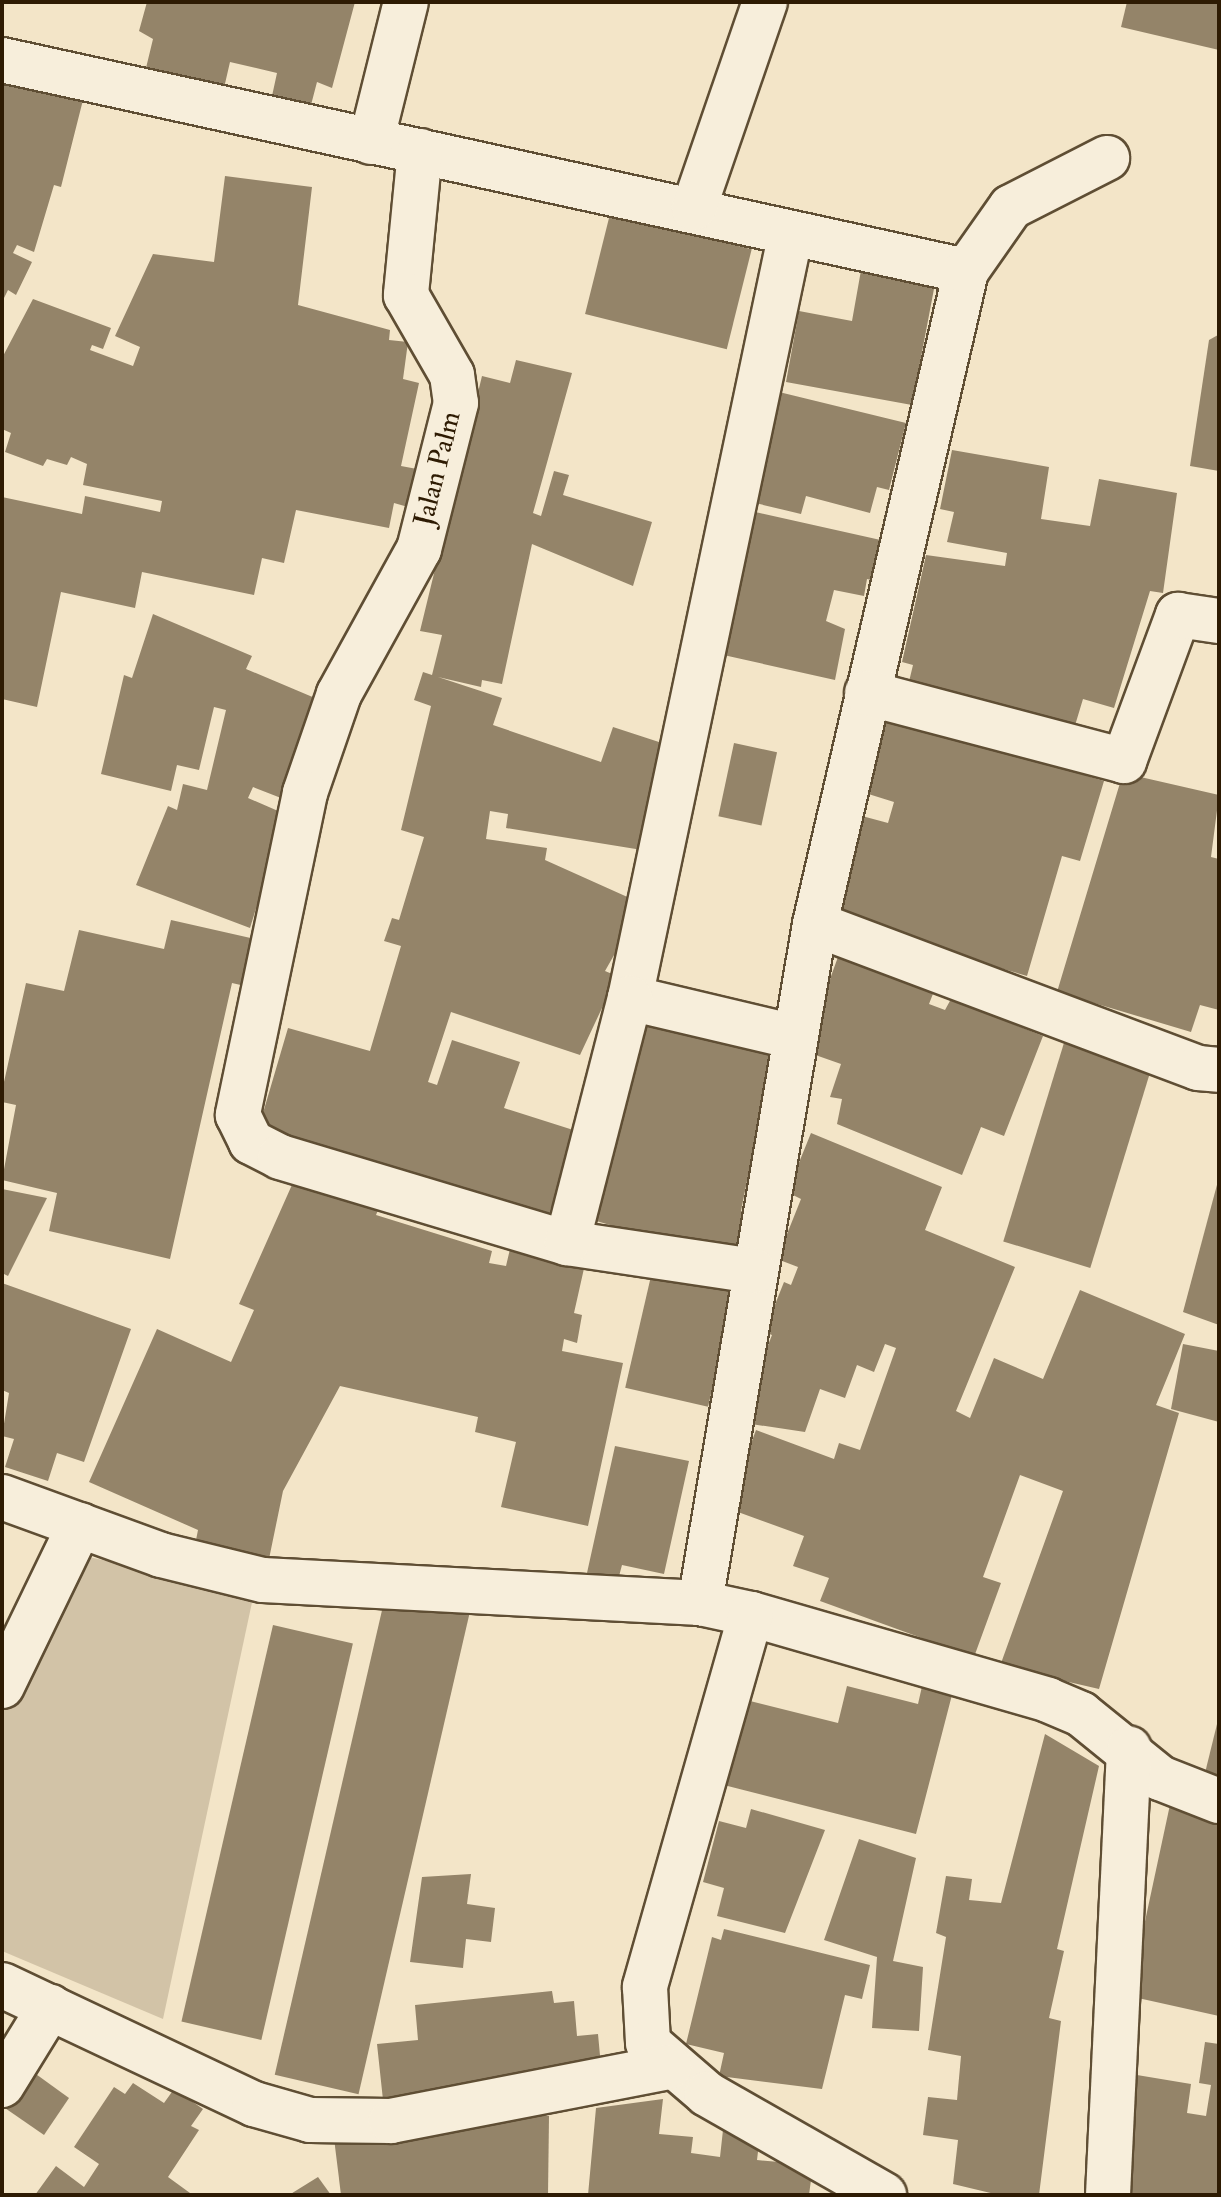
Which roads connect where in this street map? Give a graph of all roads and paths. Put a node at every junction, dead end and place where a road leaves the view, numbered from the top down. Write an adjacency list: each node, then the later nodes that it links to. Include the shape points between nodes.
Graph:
1 (406, 2): 4 (street)
2 (765, 2): 7 (street)
3 (2, 60): 4 (street)
4 (371, 142): 5 (street)
5 (420, 151): 7 (street); 16 (street, Jalan Palm, via 406,295 452,375 456,403 419,549 339,694 305,793 238,1115 251,1142 280,1157)
6 (1107, 158): 9 (street, via 1011,207)
7 (694, 208): 8 (street)
8 (790, 237): 9 (street); 13 (street)
9 (966, 271): 11 (street)
10 (1219, 621): 11 (street, via 1178,615 1124,761)
11 (867, 693): 12 (street)
12 (815, 924): 14 (street); 15 (street, via 1198,1068)
13 (630, 998): 14 (street); 16 (street)
14 (795, 1037): 17 (street)
15 (1219, 1070)
16 (567, 1243): 17 (street, Jalan Palm)
17 (754, 1271): 20 (street)
18 (2, 1497): 19 (street)
19 (80, 1525): 20 (street, via 161,1555 263,1580); 22 (street)
20 (700, 1603): 21 (street)
21 (751, 1614): 23 (street, via 1048,1700 1081,1714); 27 (street, via 645,1987 648,2043)
22 (2, 1686)
23 (1129, 1748): 24 (street, via 1160,1778); 30 (street)
24 (1219, 1801)
25 (2, 1985): 26 (street)
26 (50, 2007): 27 (street, via 254,2104 322,2121 391,2121); 28 (street)
27 (670, 2067): 29 (street)
28 (2, 2085)
29 (884, 2195)
30 (1108, 2195)

